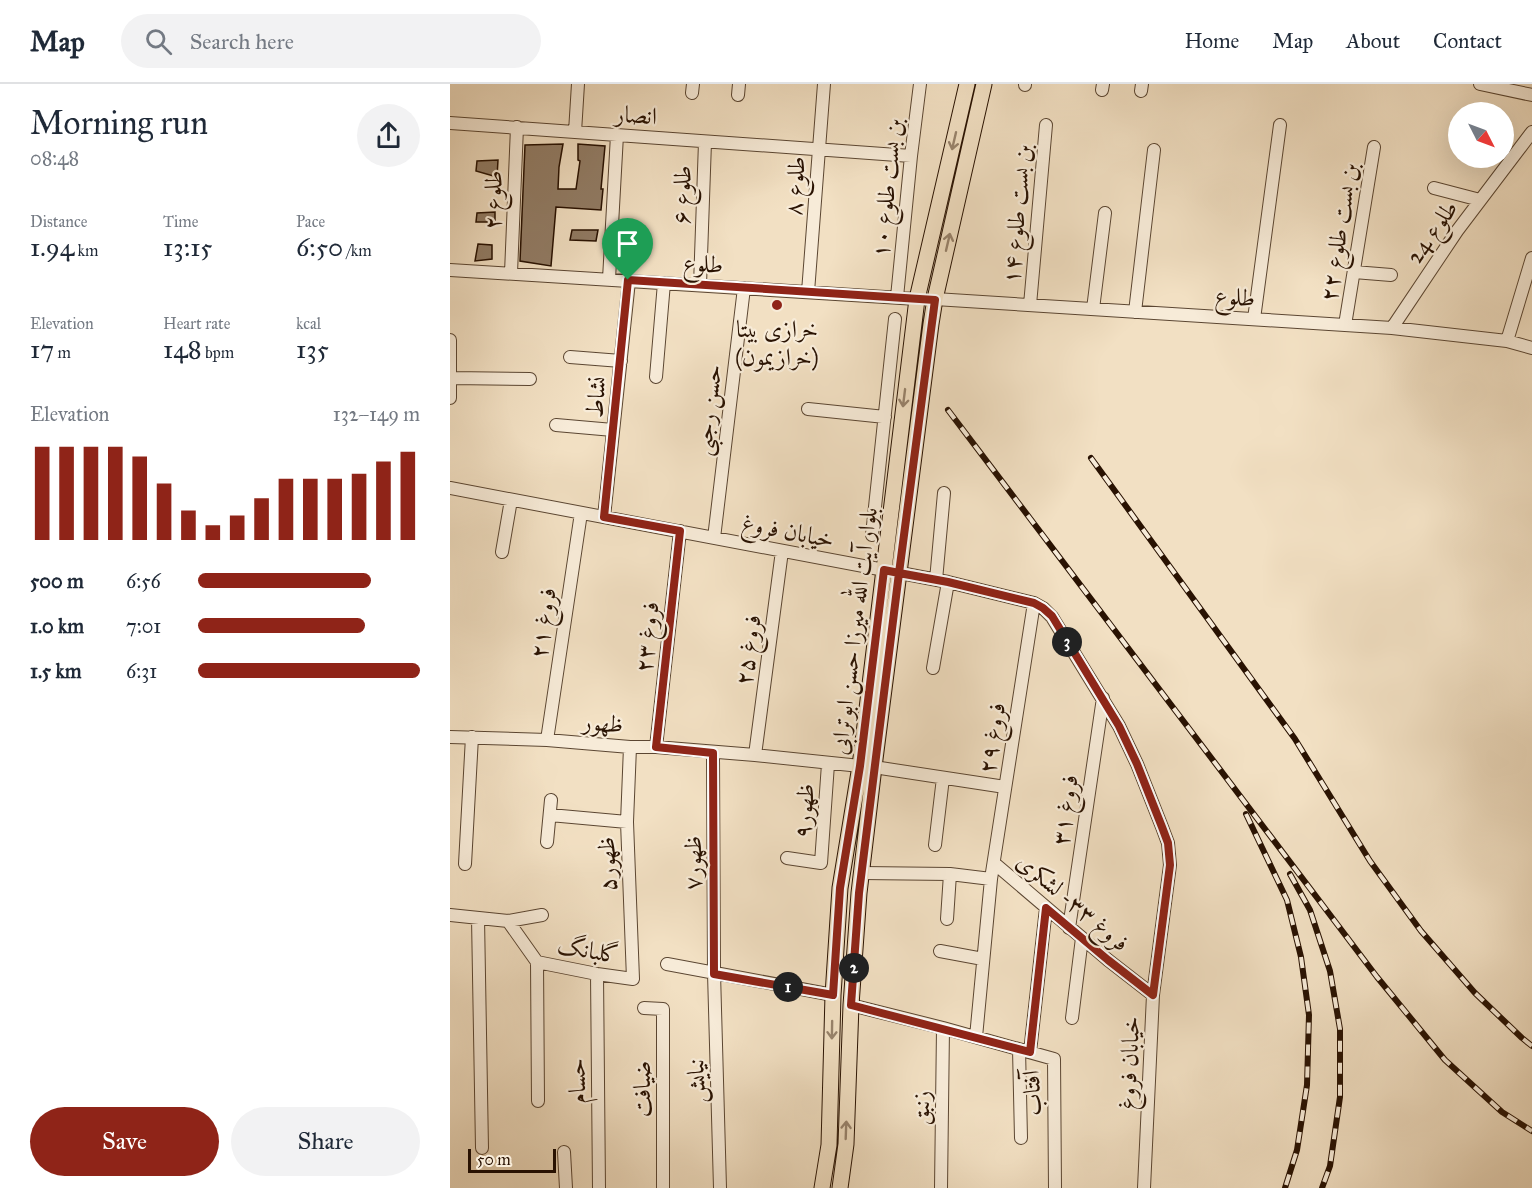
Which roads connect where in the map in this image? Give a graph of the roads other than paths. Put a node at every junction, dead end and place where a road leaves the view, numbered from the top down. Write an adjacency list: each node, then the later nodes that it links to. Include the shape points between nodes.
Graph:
1 (578, 84): 12 (street)
2 (824, 84): 17 (street, طلوع ۸)
3 (920, 84): 19 (street, بن بست طلوع ۱۰)
4 (967, 84): 35 (main road, بلوار آیت الله میرزا حسن ابوترابی, one-way to 35)
5 (984, 84): 36 (main road, بلوار آیت الله میرزا حسن ابوترابی, one-way to 5)
6 (1480, 84): 7 (street)
7 (1529, 91)
8 (450, 123): 11 (street, انصار)
9 (1046, 125): 37 (street, بن بست طلوع ۱۴)
10 (1280, 125): 41 (street)
11 (517, 128): 12 (street, انصار); 25 (street, طلوع ۲)
12 (575, 132): 14 (street, انصار)
13 (1532, 132): 21 (street, طلوع 24)
14 (617, 135): 15 (street, انصار); 28 (street)
15 (705, 141): 17 (street, انصار); 31 (street, طلوع ۶)
16 (1374, 147): 26 (street, بن بست طلوع ۲۲)
17 (819, 150): 19 (street, انصار); 33 (street, طلوع ۸)
18 (1154, 150): 39 (street)
19 (911, 156): 34 (street, بن بست طلوع ۱۰)
20 (1434, 188): 21 (street)
21 (1480, 200): 43 (street, طلوع 24)
22 (1106, 213): 38 (street)
23 (1532, 258): 45 (street)
24 (450, 270): 25 (street, طلوع)
25 (511, 273): 28 (street, طلوع)
26 (1354, 273): 27 (street); 42 (street, بن بست طلوع ۲۲)
27 (1391, 275)
28 (609, 279): 29 (street, طلوع)
29 (628, 280): 30 (street, طلوع); 50 (street, نشاط)
30 (664, 283): 31 (street, طلوع); 51 (street)
31 (700, 285): 32 (street, طلوع)
32 (744, 288): 33 (street, طلوع); 68 (street, حسن رجبی)
33 (808, 292): 34 (street, طلوع)
34 (897, 297): 35 (street, طلوع)
35 (917, 298): 36 (main road); 49 (main road, بلوار آیت الله میرزا حسن ابوترابی)
36 (935, 300): 37 (street, طلوع); 71 (main road, بلوار آیت الله میرزا حسن ابوترابی)
37 (1030, 305): 38 (street, طلوع)
38 (1093, 309): 39 (street, طلوع)
39 (1135, 312): 41 (street, طلوع)
40 (895, 319): 47 (street)
41 (1254, 319): 42 (street, طلوع)
42 (1345, 325): 43 (street, طلوع)
43 (1392, 328): 45 (street, طلوع)
44 (450, 340): 52 (street)
45 (1507, 341): 46 (street, طلوع)
46 (1532, 348)
47 (892, 355): 49 (street); 56 (street)
48 (570, 357): 50 (street)
49 (909, 357): 63 (main road, بلوار آیت الله میرزا حسن ابوترابی, one-way to 63)
50 (621, 361): 58 (street, نشاط)
51 (656, 376)
52 (451, 378): 53 (street); 54 (street)
53 (530, 379)
54 (450, 398)
55 (808, 409): 56 (street)
56 (885, 417): 61 (street)
57 (556, 425): 58 (street)
58 (613, 430): 65 (street, نشاط)
59 (450, 488): 62 (street, خیابان فروغ)
60 (944, 493): 72 (street)
61 (876, 498): 63 (street); 67 (street)
62 (511, 500): 64 (street, خیابان فروغ); 70 (street)
63 (893, 500): 71 (main road, بلوار آیت الله میرزا حسن ابوترابی)
64 (581, 513): 65 (street, خیابان فروغ); 78 (street, فروغ ۲۱)
65 (604, 517): 66 (street, خیابان فروغ)
66 (680, 531): 68 (street, خیابان فروغ); 80 (street, فروغ ۲۳)
67 (872, 535)
68 (714, 538): 69 (street, خیابان فروغ)
69 (782, 551): 71 (street, خیابان فروغ); 82 (street, فروغ ۲۵)
70 (502, 552)
71 (892, 572): 72 (street, خیابان فروغ); 84 (main road, بلوار آیت الله میرزا حسن ابوترابی)
72 (942, 581): 73 (street, خیابان فروغ); 74 (street)
73 (1034, 603): 75 (street, خیابان فروغ, via 1052,616); 86 (street, فروغ ۲۹)
74 (933, 668)
75 (1103, 698): 104 (street, فروغ ۳۱); 114 (street, خیابان فروغ, via 1137,764 1168,843 1170,865)
76 (450, 737): 77 (street, ظهور)
77 (472, 737): 78 (street, ظهور); 94 (street)
78 (547, 740): 79 (street, ظهور)
79 (630, 747): 80 (street, ظهور); 89 (street, ظهور۵)
80 (656, 747): 81 (street, ظهور)
81 (713, 753): 82 (street, ظهور); 111 (street, ظهور۷)
82 (755, 755): 83 (street, ظهور)
83 (828, 764): 84 (street, ظهور); 92 (street, ظهور۹, via 821,862)
84 (867, 767): 85 (street, ظهور); 95 (main road, بلوار آیت الله میرزا حسن ابوترابی); 113 (main road, بلوار آیت الله میرزا حسن ابوترابی, via 840,888)
85 (943, 778): 86 (street, ظهور); 91 (street)
86 (1005, 787): 93 (street, فروغ ۲۹)
87 (551, 800): 88 (street)
88 (550, 815): 89 (street); 90 (street)
89 (627, 822): 112 (street, ظهور۵)
90 (547, 842)
91 (935, 844)
92 (787, 858)
93 (994, 863): 97 (street, فروغ ۲۹); 98 (street, فروغ ۳۳- لشکری)
94 (465, 864)
95 (862, 873): 96 (street); 115 (main road, بلوار آیت الله میرزا حسن ابوترابی)
96 (950, 874): 97 (street); 102 (street)
97 (991, 879): 107 (street, فروغ ۲۹)
98 (1046, 908): 104 (street, فروغ ۳۳- لشکری); 120 (street)
99 (450, 915): 101 (street)
100 (542, 915): 103 (street)
101 (478, 918): 103 (street); 123 (street)
102 (947, 919)
103 (508, 921): 108 (street, گلبانگ)
104 (1069, 928): 105 (street, فروغ ۳۳- لشکری)
105 (1082, 938): 114 (street, فروغ ۳۳- لشکری); 117 (street)
106 (940, 951): 107 (street)
107 (983, 959): 119 (street, فروغ ۲۹)
108 (537, 962): 110 (street, گلبانگ); 121 (street)
109 (667, 964): 111 (street)
110 (597, 974): 112 (street, گلبانگ); 126 (street, حسام)
111 (714, 974): 113 (street); 128 (street, نيايش)
112 (633, 979)
113 (833, 995): 129 (main road, بلوار آیت الله میرزا حسن ابوترابی, one-way to 129, via 829,1145)
114 (1153, 995): 133 (street, خیابان فروغ)
115 (851, 1005): 118 (street, آفتاب); 130 (main road, بلوار آیت الله میرزا حسن ابوترابی, one-way to 115, via 846,1144)
116 (644, 1008): 127 (street, ضیافت, via 663,1009)
117 (1072, 1018)
118 (943, 1028): 119 (street, آفتاب); 131 (street, زنبق)
119 (976, 1037): 120 (street, آفتاب)
120 (1025, 1051): 122 (street); 132 (street, آفتاب, via 1054,1059)
121 (538, 1101)
122 (1021, 1138)
123 (482, 1148)
124 (564, 1152): 125 (street)
125 (566, 1188)
126 (599, 1188)
127 (663, 1188)
128 (720, 1188)
129 (822, 1188)
130 (840, 1188)
131 (941, 1188)
132 (1055, 1188)
133 (1144, 1188)

